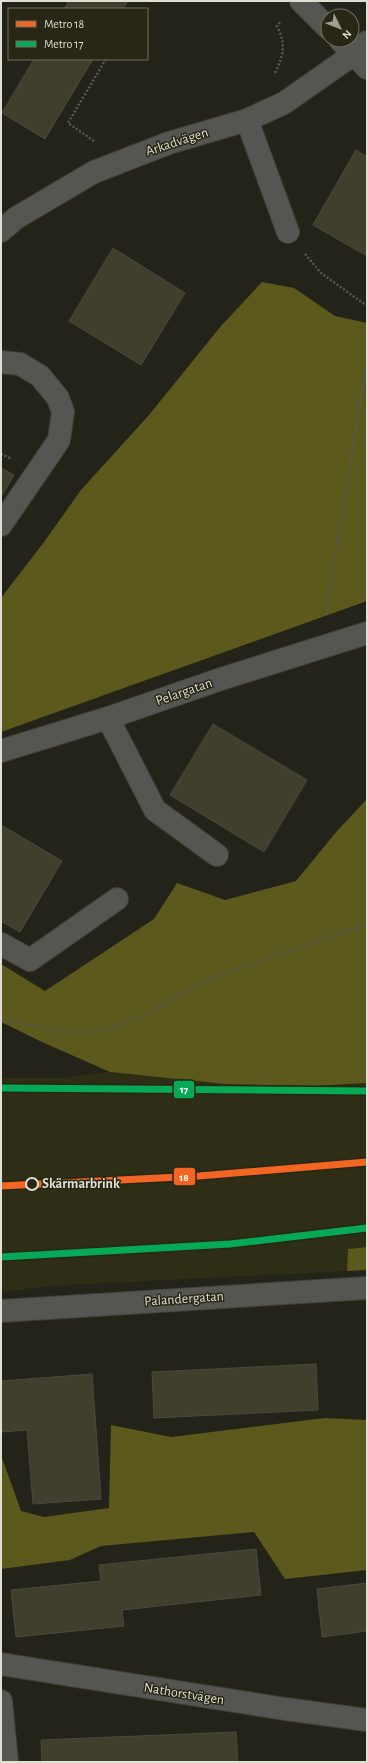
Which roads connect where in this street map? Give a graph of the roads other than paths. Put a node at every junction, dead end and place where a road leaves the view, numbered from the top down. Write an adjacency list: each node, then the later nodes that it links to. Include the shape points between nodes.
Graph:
1 (301, 1): 2 (street)
2 (320, 20)
3 (357, 51): 4 (street, Arkadvägen, via 284,103)
4 (247, 120): 5 (street, Arkadvägen, via 169,143 94,172 16,218); 6 (street)
5 (1, 231)
6 (288, 232)
7 (1, 362): 8 (street, via 20,364 40,376 58,398 63,412 59,440)
8 (1, 525)
9 (367, 633): 10 (street, Pelargatan)
10 (108, 718): 11 (street, Pelargatan); 12 (street, via 155,810)
11 (1, 751)
12 (217, 855)
13 (117, 899): 14 (street, via 30,960)
14 (1, 944)
15 (367, 1288): 16 (street, Palandergatan)
16 (1, 1311)
17 (1, 1664): 19 (street, Nathorstvägen, via 285,1710)
18 (1, 1701): 20 (street)
19 (367, 1720)
20 (7, 1762)

